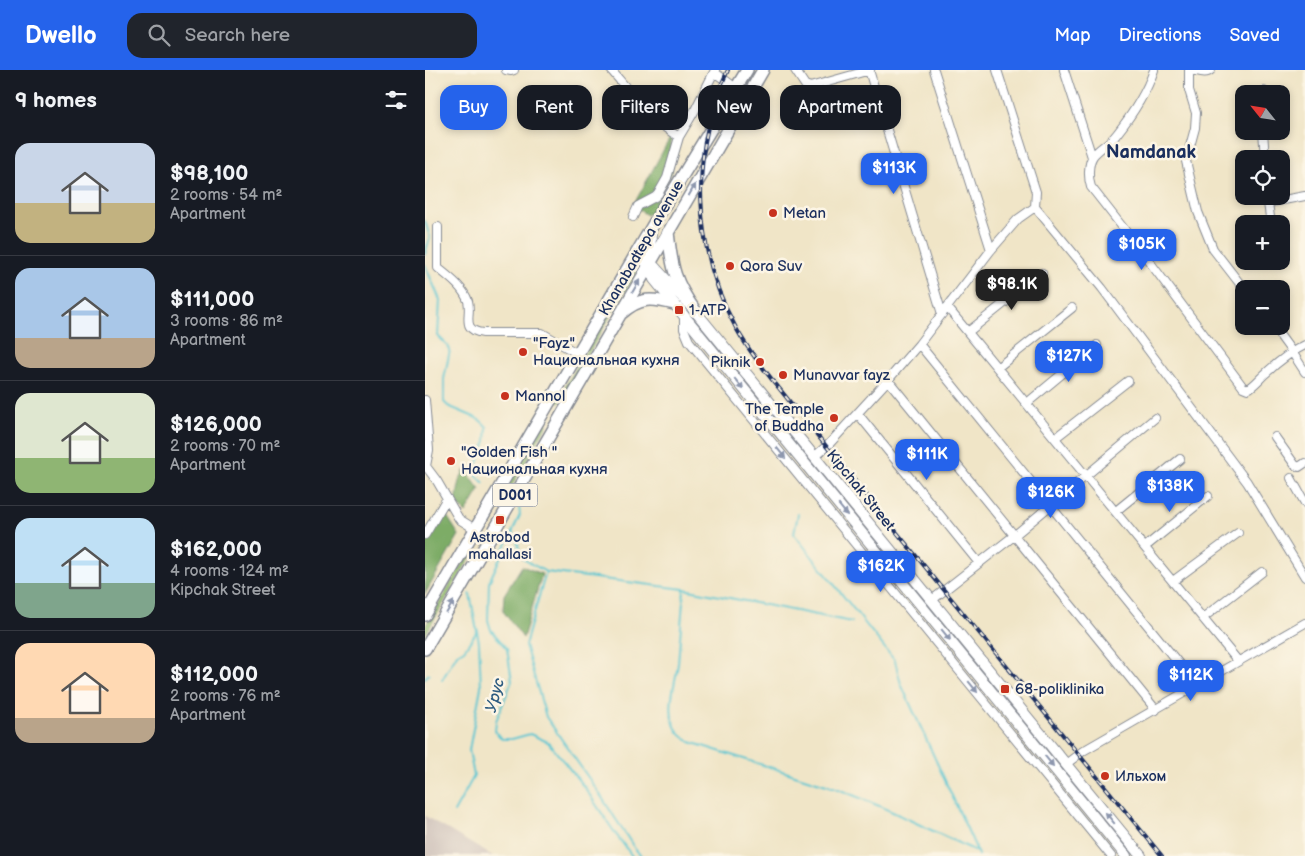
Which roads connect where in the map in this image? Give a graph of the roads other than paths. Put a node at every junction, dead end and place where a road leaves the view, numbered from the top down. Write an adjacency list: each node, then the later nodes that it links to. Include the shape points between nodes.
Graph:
1 (506, 70): 2 (street)
2 (514, 70)
3 (611, 70): 18 (street, via 652,116)
4 (747, 70): 16 (highway, Khanabadtepa avenue / D001)
5 (763, 70): 26 (highway, Khanabadtepa avenue / D001, one-way to 5)
6 (795, 70): 7 (street, via 810,87)
7 (869, 70): 36 (street)
8 (934, 70): 27 (street)
9 (997, 70): 22 (street, via 1036,192)
10 (1064, 70): 19 (street)
11 (1153, 70): 19 (street, via 1143,96 1132,112 1115,136)
12 (1191, 70): 13 (street); 31 (street, via 1189,90 1196,113 1186,161 1198,212 1213,249)
13 (1211, 70)
14 (715, 71): 15 (street); 18 (street)
15 (732, 85)
16 (738, 85)
17 (711, 130): 25 (highway, Khanabadtepa avenue / D001)
18 (679, 137): 23 (street, via 667,178 658,194 638,206)
19 (1093, 157): 44 (street, via 1088,173 1091,187 1243,387 1251,388)
20 (1305, 196): 21 (street)
21 (1290, 198)
22 (1035, 207): 27 (street, via 1017,219); 77 (street, via 1102,288 1247,482)
23 (633, 217)
24 (437, 227): 45 (street, via 438,268 456,283 468,302 468,325 471,328 483,334 542,332)
25 (651, 229): 26 (main road); 28 (main road, Kipchak Street); 29 (highway, Khanabadtepa avenue / D001)
26 (666, 235): 28 (highway, Khanabadtepa avenue / D001); 35 (highway, via 676,278)
27 (991, 250): 33 (street)
28 (650, 262): 29 (main road); 32 (main road, Kipchak Street, via 654,279); 35 (main road, Kipchak Street); 38 (highway, Khanabadtepa avenue / D001, one-way to 28)
29 (631, 263): 45 (highway, Khanabadtepa avenue / D001)
30 (1042, 274): 39 (street)
31 (1237, 280)
32 (674, 304): 37 (main road, Kipchak Street); 38 (highway, via 642,301)
33 (947, 307): 36 (street); 39 (street)
34 (1071, 308): 46 (street)
35 (695, 312): 58 (main road, Kipchak Street)
36 (942, 314): 41 (street)
37 (684, 316): 59 (main road, Kipchak Street, one-way to 59); 90 (street, one-way to 90, via 689,341)
38 (617, 318): 55 (highway, Khanabadtepa avenue / D001)
39 (967, 332): 46 (street)
40 (1280, 335): 44 (street)
41 (919, 344): 48 (street); 69 (street)
42 (1097, 345): 51 (street)
43 (1305, 346): 44 (street)
44 (1292, 352): 47 (street)
45 (578, 354): 53 (highway, Khanabadtepa avenue / D001)
46 (997, 368): 51 (street)
47 (1305, 372)
48 (889, 380): 52 (street); 74 (street)
49 (1128, 381): 57 (street)
50 (425, 400): 63 (street, via 429,450)
51 (1027, 403): 57 (street)
52 (857, 414): 60 (street); 76 (street)
53 (542, 415): 55 (highway, via 551,415); 71 (highway, Khanabadtepa avenue / D001)
54 (1155, 418): 64 (street)
55 (556, 424): 85 (highway, Khanabadtepa avenue / D001, one-way to 55)
56 (1275, 436): 62 (street, via 1295,465 1299,467)
57 (1055, 438): 64 (street)
58 (807, 448): 59 (main road); 60 (main road, Kipchak Street)
59 (798, 455): 91 (main road, Kipchak Street, one-way to 91)
60 (814, 457): 81 (main road, Kipchak Street)
61 (1180, 459): 70 (street)
62 (1305, 463)
63 (425, 465): 67 (street)
64 (1086, 475): 69 (street); 70 (street)
65 (1291, 478): 68 (street)
66 (1208, 496): 75 (street)
67 (447, 498): 71 (street, via 459,519); 73 (street)
68 (1305, 502)
69 (1050, 505): 74 (street); 87 (street)
70 (1116, 511): 75 (street)
71 (475, 530): 82 (highway, Khanabadtepa avenue / D001)
72 (1238, 533): 80 (street)
73 (425, 535)
74 (1015, 535): 76 (street); 88 (street)
75 (1145, 547): 80 (street)
76 (979, 563): 81 (street)
77 (1303, 567): 79 (street)
78 (1262, 572): 83 (street)
79 (1305, 577)
80 (1173, 581): 83 (street)
81 (932, 600): 89 (main road, Kipchak Street)
82 (425, 615)
83 (1204, 618): 86 (street)
84 (1305, 623): 86 (street)
85 (425, 649)
86 (1238, 661): 87 (street)
87 (1197, 686): 88 (street)
88 (1156, 710): 89 (street)
89 (1066, 764): 92 (main road, Kipchak Street, one-way to 89)
90 (1111, 856)
91 (1126, 856)
92 (1141, 856)

